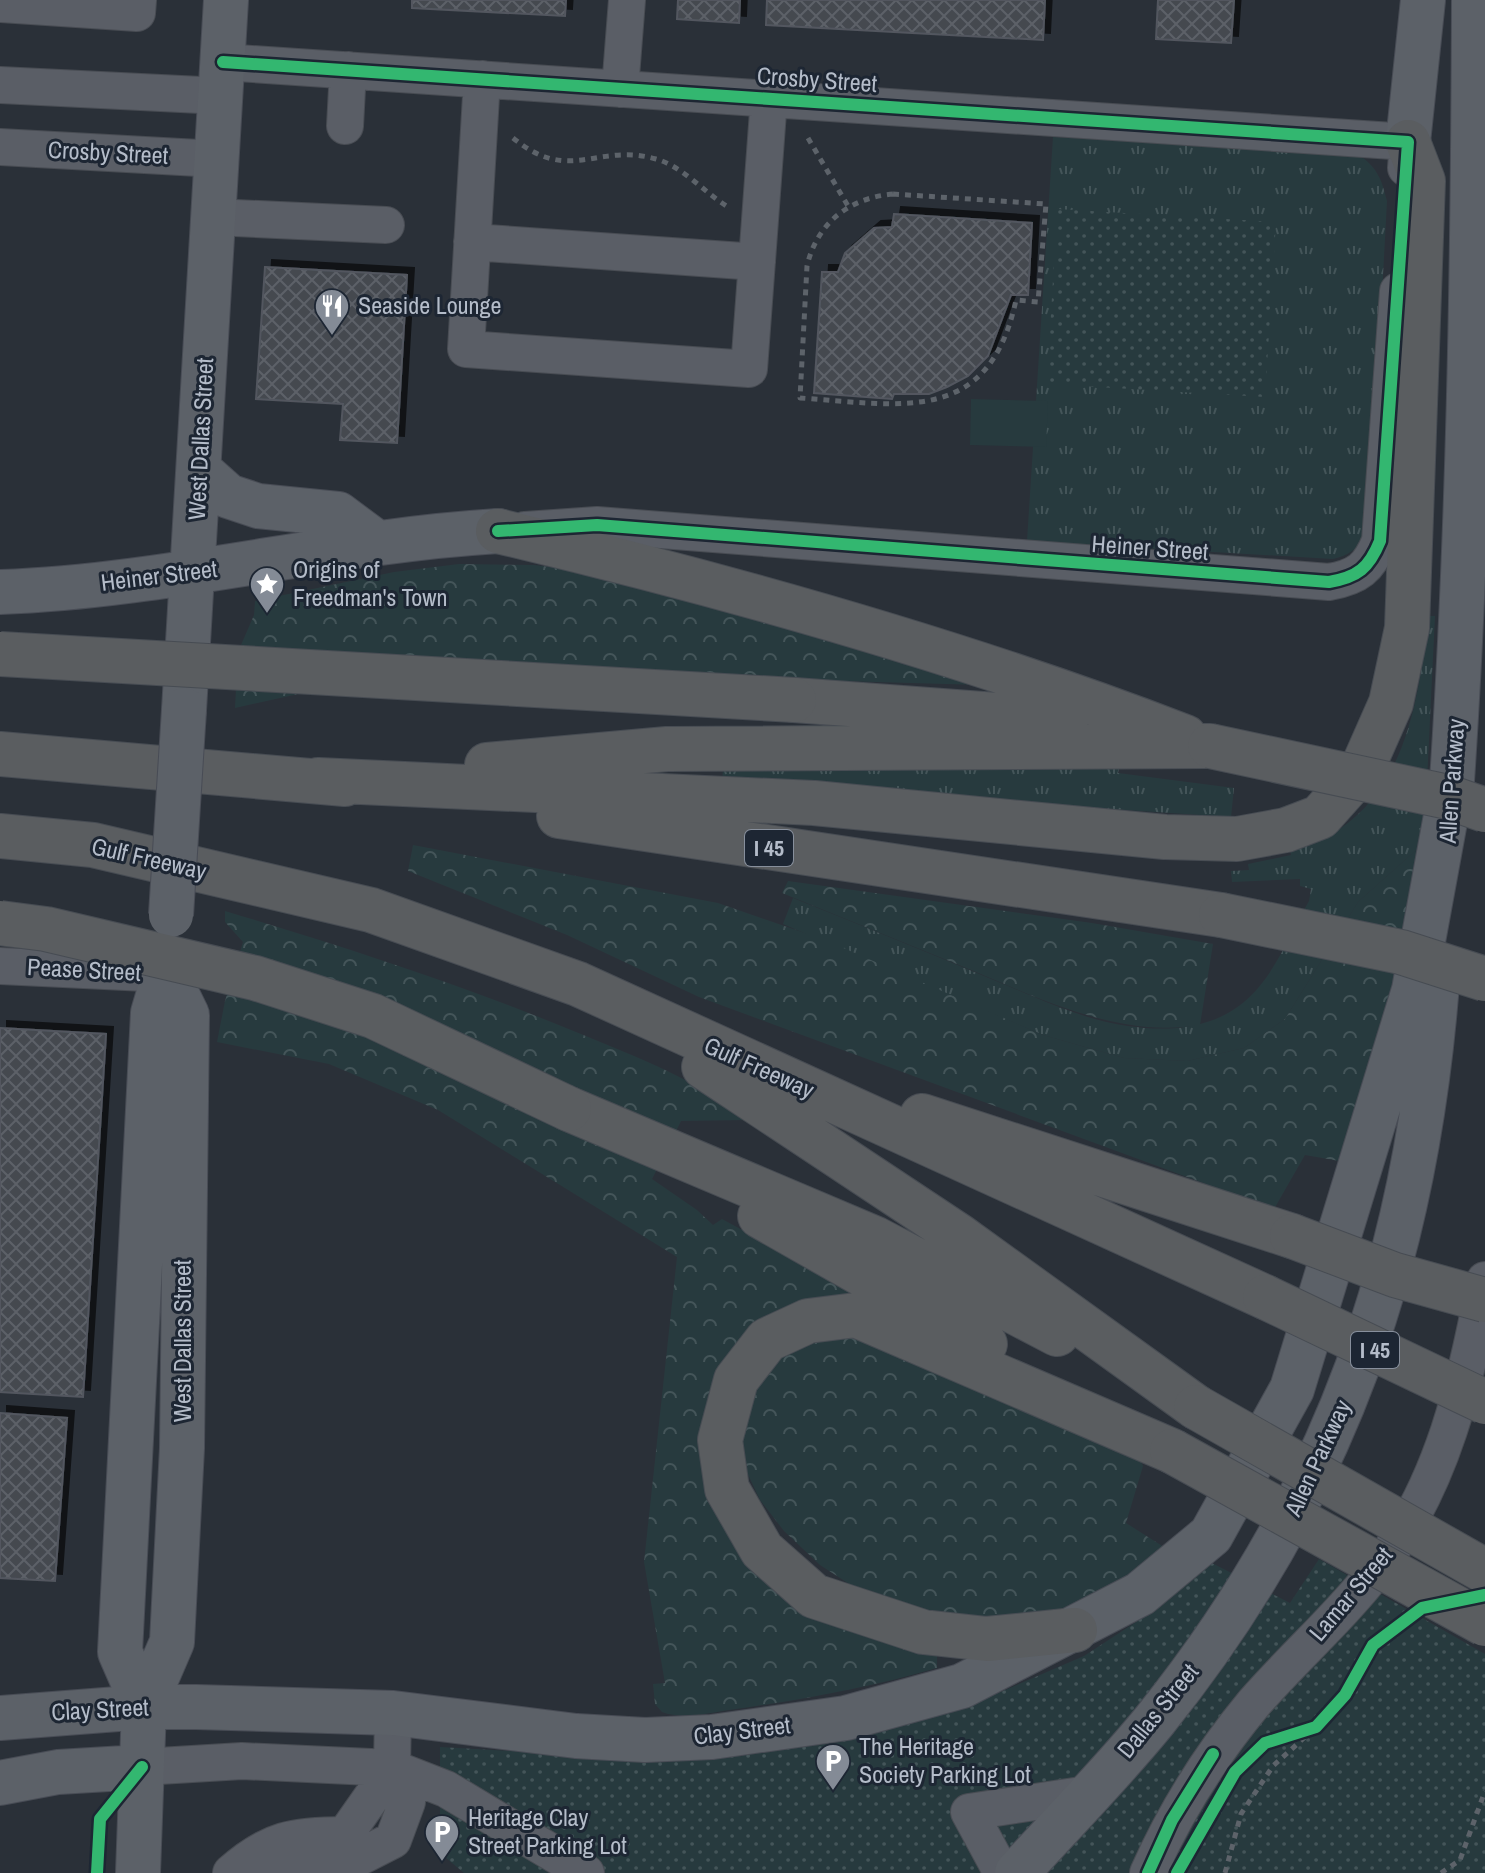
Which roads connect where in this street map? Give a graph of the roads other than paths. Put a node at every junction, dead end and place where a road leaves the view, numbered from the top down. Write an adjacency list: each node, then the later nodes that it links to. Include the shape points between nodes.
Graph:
1 (138, 0): 6 (street, via 137,13)
2 (226, 0): 8 (main road, West Dallas Street)
3 (627, 0): 11 (street)
4 (1423, 0): 14 (main road)
5 (1474, 0): 30 (main road, Allen Parkway)
6 (0, 4)
7 (348, 70): 8 (street, Crosby Street); 9 (street, Crosby Street); 13 (street)
8 (222, 79): 10 (street, Crosby Street); 16 (main road, West Dallas Street)
9 (482, 79): 11 (street, Crosby Street); 19 (street)
10 (0, 85)
11 (620, 89): 12 (street, Crosby Street)
12 (769, 98): 14 (street, Crosby Street); 20 (street)
13 (345, 126)
14 (1408, 142): 22 (street, Heiner Street, via 1380,541 1371,564 1350,579 1151,570 597,525); 29 (highway, via 1423,181 1407,628 1391,703 1361,771 1320,817 1237,839 1165,837 814,803)
15 (0, 147): 16 (street, Crosby Street)
16 (217, 159): 17 (main road, West Dallas Street)
17 (214, 217): 18 (street); 21 (main road, West Dallas Street)
18 (386, 225)
19 (472, 242): 20 (street); 20 (street, via 466,349 749,369)
20 (757, 262)
21 (200, 471): 23 (main road, via 228,496 258,506 338,514); 24 (main road, West Dallas Street)
22 (498, 531): 23 (main road, Heiner Street); 27 (highway, via 646,566 1059,688)
23 (377, 543): 24 (main road, Heiner Street)
24 (193, 573): 25 (main road, Heiner Street); 35 (main road, West Dallas Street, bridge)
25 (0, 592)
26 (0, 654): 27 (highway, bridge, via 1071,720)
27 (1210, 746): 29 (highway, via 667,749); 31 (highway, bridge, via 1448,797)
28 (0, 754): 29 (highway, I 45)
29 (318, 780): 36 (highway, I 45, bridge, via 1221,915 1401,952)
30 (1452, 783): 47 (main road, Allen Parkway, via 1431,1070 1408,1200 1374,1326 1336,1425); 50 (main road, Clay Street, via 1414,990 1292,1389 1211,1535 1140,1594)
31 (1485, 810)
32 (0, 836): 37 (highway, Gulf Freeway / I 45, via 93,845 371,910)
33 (0, 923): 39 (highway, bridge, via 255,978 373,1016)
34 (0, 966): 35 (street, Pease Street)
35 (167, 974): 42 (main road, West Dallas Street, via 153,1013); 43 (main road, West Dallas Street, via 187,1015)
36 (1485, 979)
37 (578, 984): 38 (highway, Gulf Freeway / I 45); 45 (highway, via 959,1236)
38 (711, 1047): 41 (highway, bridge, via 1292,1236 1395,1275); 44 (highway, Gulf Freeway / I 45, bridge)
39 (699, 1172): 45 (highway, via 876,1239); 46 (highway)
40 (1485, 1280): 64 (street, Lamar Street, via 1469,1366 1420,1504 1378,1568 1213,1754 1172,1820)
41 (1485, 1300)
42 (139, 1335): 43 (main road); 51 (main road, West Dallas Street, via 120,1652)
43 (183, 1336): 51 (main road, West Dallas Street, via 172,1642)
44 (1485, 1402)
45 (1196, 1407): 48 (highway, bridge)
46 (1172, 1451): 49 (highway, bridge); 50 (highway, via 856,1315 808,1321 767,1340 736,1380 720,1440 727,1489 762,1550 814,1596 923,1632 987,1639)
47 (1282, 1535): 57 (main road, Dallas Street, via 1154,1721)
48 (1485, 1571)
49 (1485, 1624)
50 (1075, 1630): 52 (main road, Clay Street, via 962,1686 846,1718 712,1737 576,1736)
51 (144, 1707): 52 (main road, Clay Street); 53 (main road, Clay Street); 54 (main road, West Dallas Street)
52 (393, 1713): 55 (street)
53 (0, 1718)
54 (142, 1767): 55 (street, via 242,1761); 56 (main road, via 58,1772); 59 (main road, West Dallas Street)
55 (392, 1768): 58 (street, via 345,1835 300,1835); 61 (street, via 446,1789)
56 (0, 1783)
57 (1088, 1794): 62 (street, via 969,1812); 63 (main road, Dallas Street)
58 (268, 1867): 60 (street)
59 (138, 1873)
60 (231, 1873)
61 (586, 1873)
62 (1002, 1873)
63 (1017, 1873)
64 (1148, 1873)

